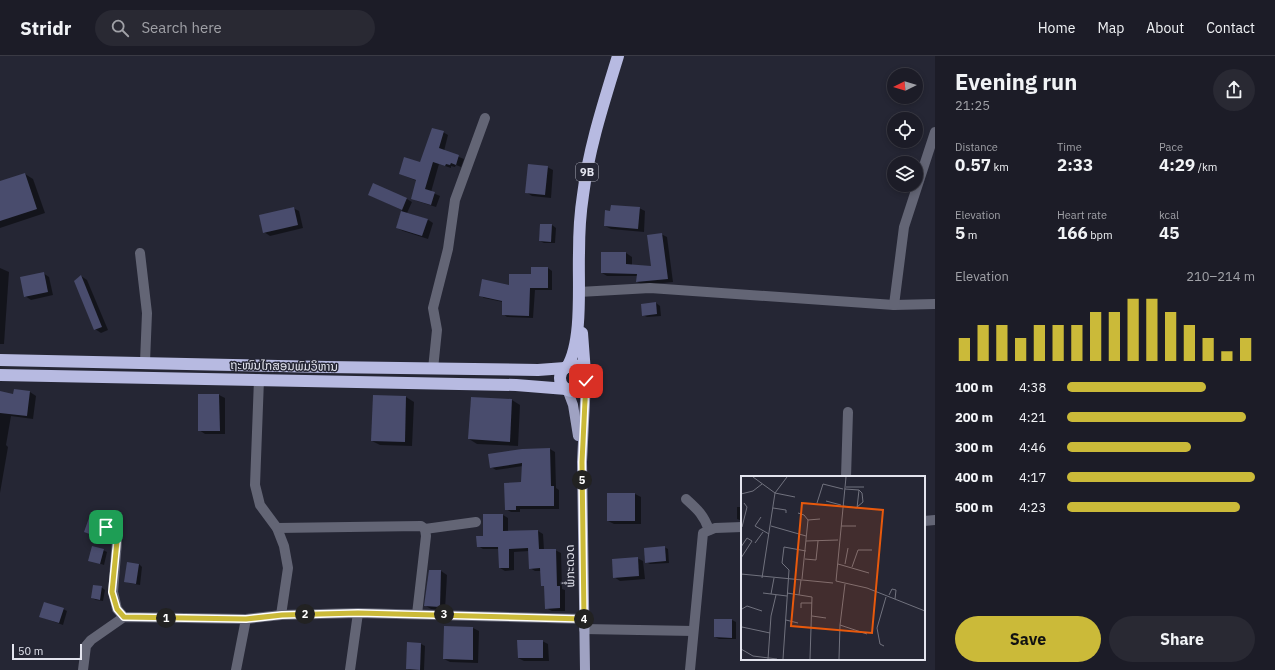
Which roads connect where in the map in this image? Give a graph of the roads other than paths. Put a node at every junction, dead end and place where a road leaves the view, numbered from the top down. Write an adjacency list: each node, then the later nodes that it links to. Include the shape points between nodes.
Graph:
1 (618, 56): 5 (highway, 9B, via 597,125 583,194 579,230)
2 (485, 118): 12 (street, via 455,200 448,249 433,308 437,330)
3 (935, 132): 7 (street, via 904,227)
4 (140, 253): 9 (street, via 147,313)
5 (579, 292): 7 (street, via 650,288); 11 (highway, 9B, via 575,346); 14 (highway, 9B)
6 (935, 304): 7 (street)
7 (894, 305)
8 (0, 360): 9 (highway, ຖະໜົນໄກສອນພົມວິຫານ)
9 (146, 362): 10 (highway, ຖະໜົນໄກສອນພົມວິຫານ)
10 (327, 367): 12 (highway, ຖະໜົນໄກສອນພົມວິຫານ); 16 (highway)
11 (566, 367): 12 (highway, ຖະໜົນໄກສອນພົມວິຫານ, via 538,370); 14 (highway, via 578,366 584,370); 17 (highway, via 560,379)
12 (433, 369)
13 (0, 375): 15 (highway, ຖະໜົນໄກສອນພົມວິຫານ)
14 (586, 377): 17 (highway, via 579,390); 19 (main road, 9B)
15 (259, 379): 16 (highway, ຖະໜົນໄກສອນພົມວິຫານ); 27 (street, via 255,485 260,505)
16 (327, 381): 17 (highway, ຖະໜົນໄກສອນພົມວິຫານ, via 516,385)
17 (567, 389): 19 (main road, 9B, via 577,422)
18 (848, 412): 20 (street)
19 (582, 462): 35 (main road, ພໍ່ກະດວດ / 9B)
20 (846, 476)
21 (686, 498): 29 (street, via 706,520)
22 (935, 520): 23 (street)
23 (925, 521)
24 (476, 522): 28 (street)
25 (106, 527): 33 (street, via 117,541 112,592 117,609)
26 (741, 527): 29 (street)
27 (277, 528): 28 (street, via 421,526); 32 (street, via 288,568)
28 (425, 529): 31 (street)
29 (709, 530): 37 (street, via 703,533 702,537)
30 (358, 613): 31 (street); 32 (street); 40 (street)
31 (417, 614): 35 (street)
32 (282, 615): 34 (street)
33 (124, 617): 34 (street); 38 (street, via 86,646)
34 (246, 619): 39 (street)
35 (584, 619): 36 (main road, ພໍ່ກະດວດ / 9B)
36 (584, 630): 37 (street); 41 (main road, ພໍ່ກະດວດ / 9B)
37 (693, 631): 42 (street)
38 (83, 670)
39 (236, 670)
40 (350, 670)
41 (585, 670)
42 (690, 670)

